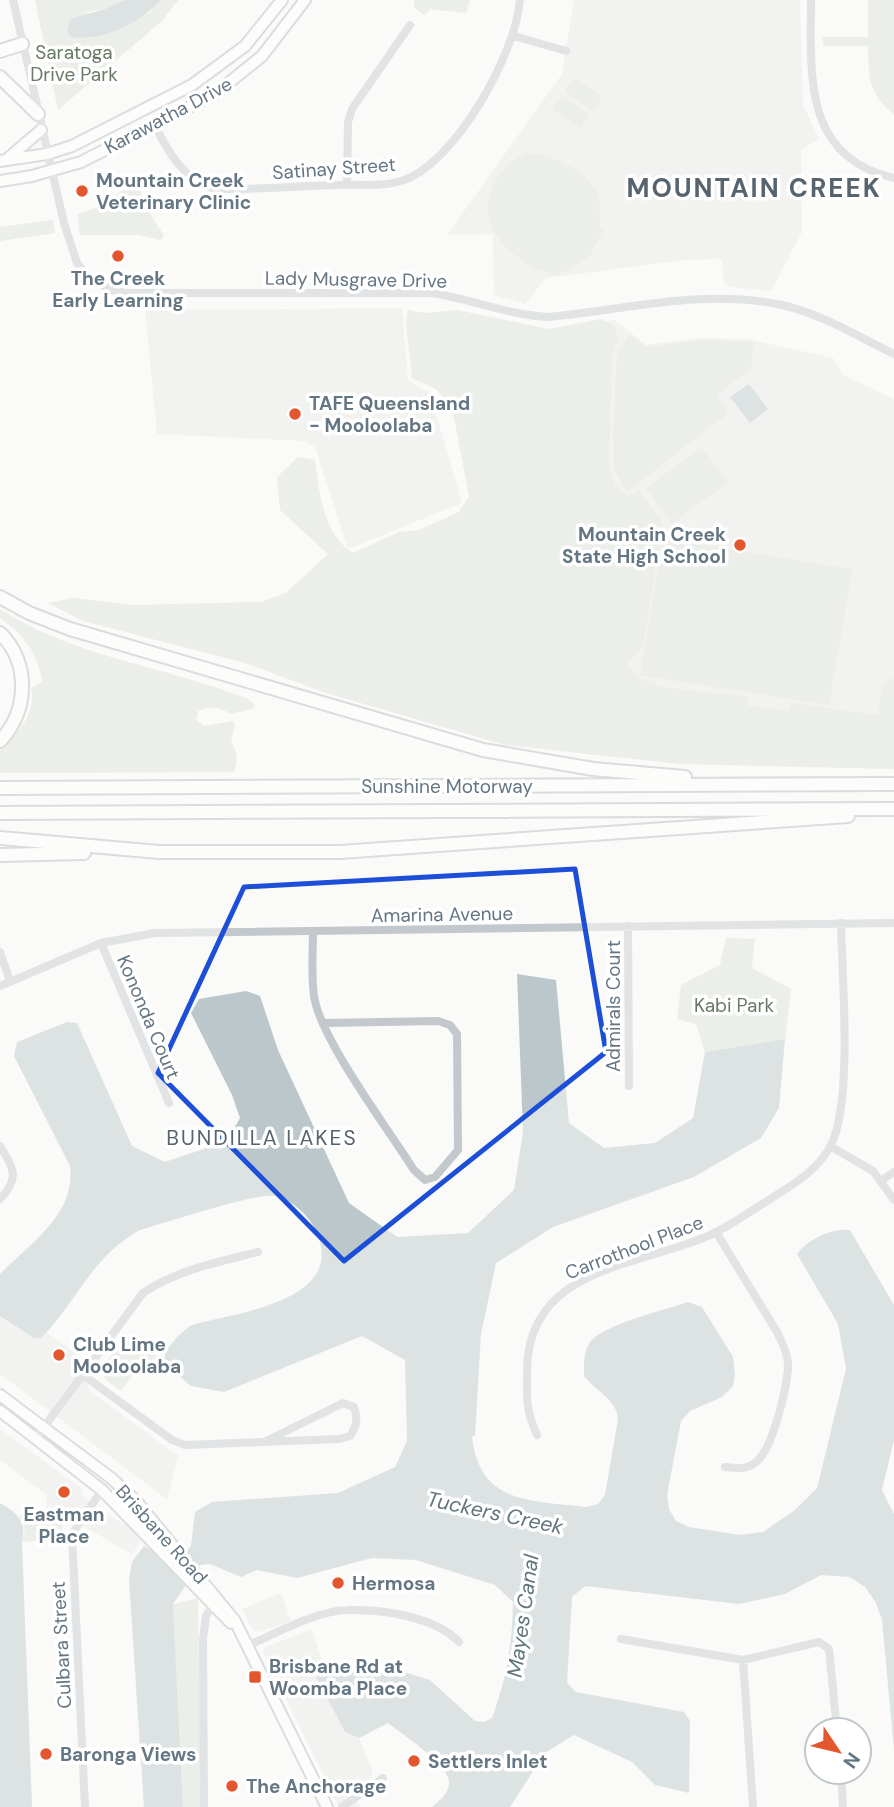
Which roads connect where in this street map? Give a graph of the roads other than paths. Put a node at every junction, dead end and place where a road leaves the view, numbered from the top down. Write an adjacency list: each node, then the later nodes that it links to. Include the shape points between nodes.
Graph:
1 (13, 0): 8 (street, Lady Musgrave Drive)
2 (282, 0): 15 (main road, Karawatha Drive, via 245,46 212,73 100,134)
3 (305, 0): 13 (main road, Karawatha Drive, via 242,74)
4 (520, 0): 7 (street, Satinay Street)
5 (811, 0): 18 (street, via 812,86 818,114 830,137 849,157)
6 (410, 25): 20 (street, via 352,109)
7 (514, 36): 10 (street); 20 (street, Satinay Street, via 494,82 431,164 402,181)
8 (22, 44): 9 (highway); 12 (street, Lady Musgrave Drive)
9 (0, 51)
10 (566, 51)
11 (0, 77): 12 (highway)
12 (38, 114): 14 (street, Lady Musgrave Drive)
13 (155, 125): 17 (main road, Karawatha Drive, via 81,162); 20 (street, Satinay Street, via 181,168 198,184 214,189)
14 (41, 130): 15 (street, Lady Musgrave Drive); 16 (main road)
15 (47, 154): 16 (main road, Karawatha Drive); 17 (street, Lady Musgrave Drive)
16 (3, 161)
17 (51, 171): 19 (main road, Karawatha Drive); 21 (street, Lady Musgrave Drive, via 77,263 88,277 111,290 158,294 432,293 524,316 548,317 696,299 742,299 809,313)
18 (894, 178)
19 (0, 181)
20 (346, 184)
21 (894, 354)
22 (0, 597): 25 (highway, via 70,629 458,744 552,763 698,778)
23 (0, 633): 24 (highway, via 15,654 23,684 17,716)
24 (0, 741)
25 (712, 784): 26 (highway, Sunshine Motorway); 27 (highway, Sunshine Motorway)
26 (894, 784)
27 (0, 788)
28 (863, 809): 29 (highway, Sunshine Motorway); 30 (highway, Sunshine Motorway); 32 (highway, via 852,816 340,852 186,853)
29 (894, 809)
30 (0, 813)
31 (0, 838): 32 (highway)
32 (107, 848): 33 (highway, via 92,853)
33 (0, 855)
34 (841, 923): 35 (street, Amarina Avenue); 36 (street, Amarina Avenue); 46 (street, Carrothool Place, via 842,1099)
35 (894, 923)
36 (628, 926): 37 (street, Amarina Avenue); 43 (street, Admirals Court)
37 (313, 931): 38 (street, Amarina Avenue, via 155,933); 42 (street, via 314,999)
38 (101, 943): 40 (street, Amarina Avenue); 44 (street, Kononda Court)
39 (0, 952): 40 (street)
40 (10, 981): 41 (street, Amarina Avenue)
41 (0, 986)
42 (324, 1023): 42 (street, via 438,1021 457,1034 458,1150 435,1177 425,1180 414,1170)
43 (629, 1086)
44 (169, 1102)
45 (0, 1146): 49 (street, via 14,1177)
46 (830, 1146): 48 (street); 51 (street, Carrothool Place, via 798,1182)
47 (894, 1172): 48 (street)
48 (882, 1180): 50 (street)
49 (0, 1199)
50 (894, 1200)
51 (716, 1232): 57 (street, Carrothool Place, via 582,1281 565,1289 544,1309 527,1353 526,1412); 60 (street, via 777,1332 788,1368 767,1450 745,1468)
52 (258, 1252): 53 (street, via 184,1272 143,1293)
53 (83, 1374): 56 (street); 59 (street, via 185,1446)
54 (0, 1395): 56 (main road, Brisbane Road)
55 (0, 1411): 58 (main road, Brisbane Road)
56 (43, 1428): 58 (street); 61 (main road, Brisbane Road)
57 (537, 1435)
58 (36, 1438): 62 (main road, Brisbane Road)
59 (266, 1441): 59 (street, via 343,1403 355,1407 358,1417 350,1436)
60 (725, 1467)
61 (111, 1478): 62 (main road); 63 (main road, Brisbane Road, via 180,1554)
62 (102, 1490): 63 (main road, Brisbane Road, via 168,1559); 75 (street, Culbara Street, via 78,1521 72,1543)
63 (193, 1578): 64 (main road, Brisbane Road); 65 (main road, Brisbane Road)
64 (213, 1592): 65 (street); 67 (main road, Brisbane Road)
65 (213, 1604): 67 (main road, Brisbane Road); 76 (street, via 203,1639)
66 (621, 1639): 69 (street)
67 (244, 1641): 68 (street, via 347,1610 408,1617 449,1632); 73 (main road, Brisbane Road)
68 (459, 1642)
69 (743, 1660): 70 (street, via 825,1644 830,1649); 77 (street)
70 (836, 1716)
71 (383, 1778): 74 (street)
72 (842, 1786): 78 (street)
73 (323, 1802): 74 (street)
74 (343, 1806)
75 (85, 1807)
76 (204, 1807)
77 (753, 1807)
78 (843, 1807)

